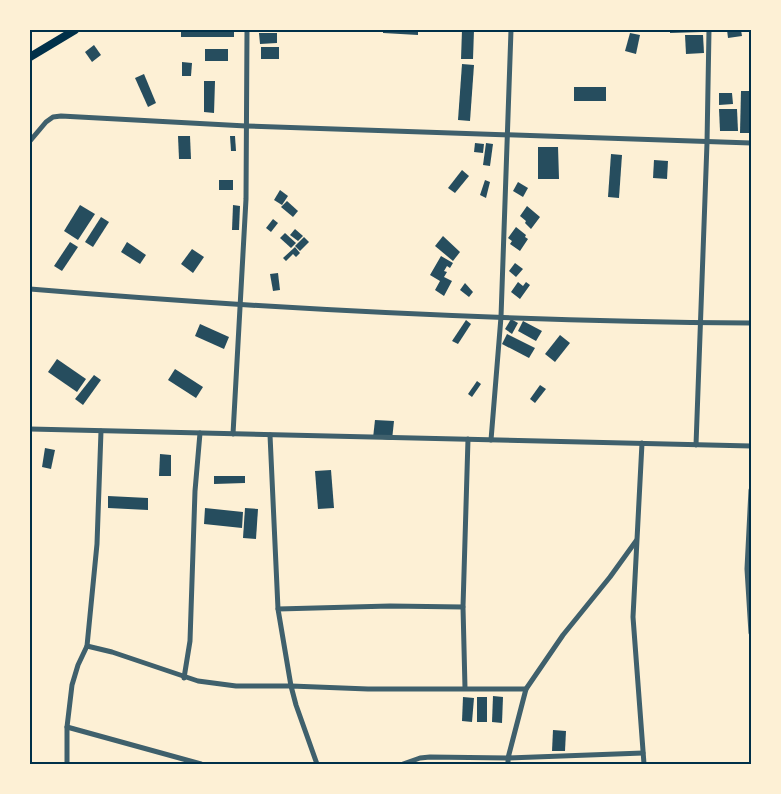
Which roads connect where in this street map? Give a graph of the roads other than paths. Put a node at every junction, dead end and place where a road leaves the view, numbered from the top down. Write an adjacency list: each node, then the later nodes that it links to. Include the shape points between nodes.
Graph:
1 (75, 30): 5 (main road)
2 (247, 30): 6 (street)
3 (511, 30): 7 (street)
4 (709, 30): 9 (street)
5 (30, 57)
6 (246, 126): 7 (street); 8 (street, via 53,117); 12 (street)
7 (507, 134): 9 (street); 13 (street)
8 (30, 141)
9 (707, 143): 10 (street); 14 (street)
10 (751, 144)
11 (30, 289): 12 (street)
12 (240, 305): 13 (street); 19 (street)
13 (501, 317): 14 (street); 22 (street)
14 (700, 323): 15 (street); 24 (street)
15 (751, 324)
16 (30, 429): 17 (street)
17 (101, 431): 18 (street); 31 (street, via 97,544)
18 (200, 433): 19 (street); 32 (street, via 190,641)
19 (233, 434): 20 (street)
20 (270, 435): 21 (street); 29 (street)
21 (468, 439): 22 (street); 28 (street)
22 (490, 440): 23 (street)
23 (642, 443): 24 (street); 27 (street)
24 (696, 445): 25 (street)
25 (751, 446)
26 (751, 490): 30 (street, via 747,569)
27 (636, 541): 35 (street, via 563,635); 37 (street, via 633,617)
28 (463, 607): 29 (street); 34 (street)
29 (278, 610): 33 (street)
30 (751, 633)
31 (87, 646): 32 (street); 36 (street, via 72,685)
32 (184, 678): 33 (street, via 236,686)
33 (291, 686): 34 (street); 41 (street)
34 (465, 688): 35 (street)
35 (526, 689): 38 (street)
36 (67, 727): 39 (street); 40 (street)
37 (644, 753): 38 (street); 43 (street)
38 (508, 761): 42 (street, via 430,757)
39 (67, 764)
40 (201, 764)
41 (317, 764)
42 (404, 764)
43 (644, 764)

